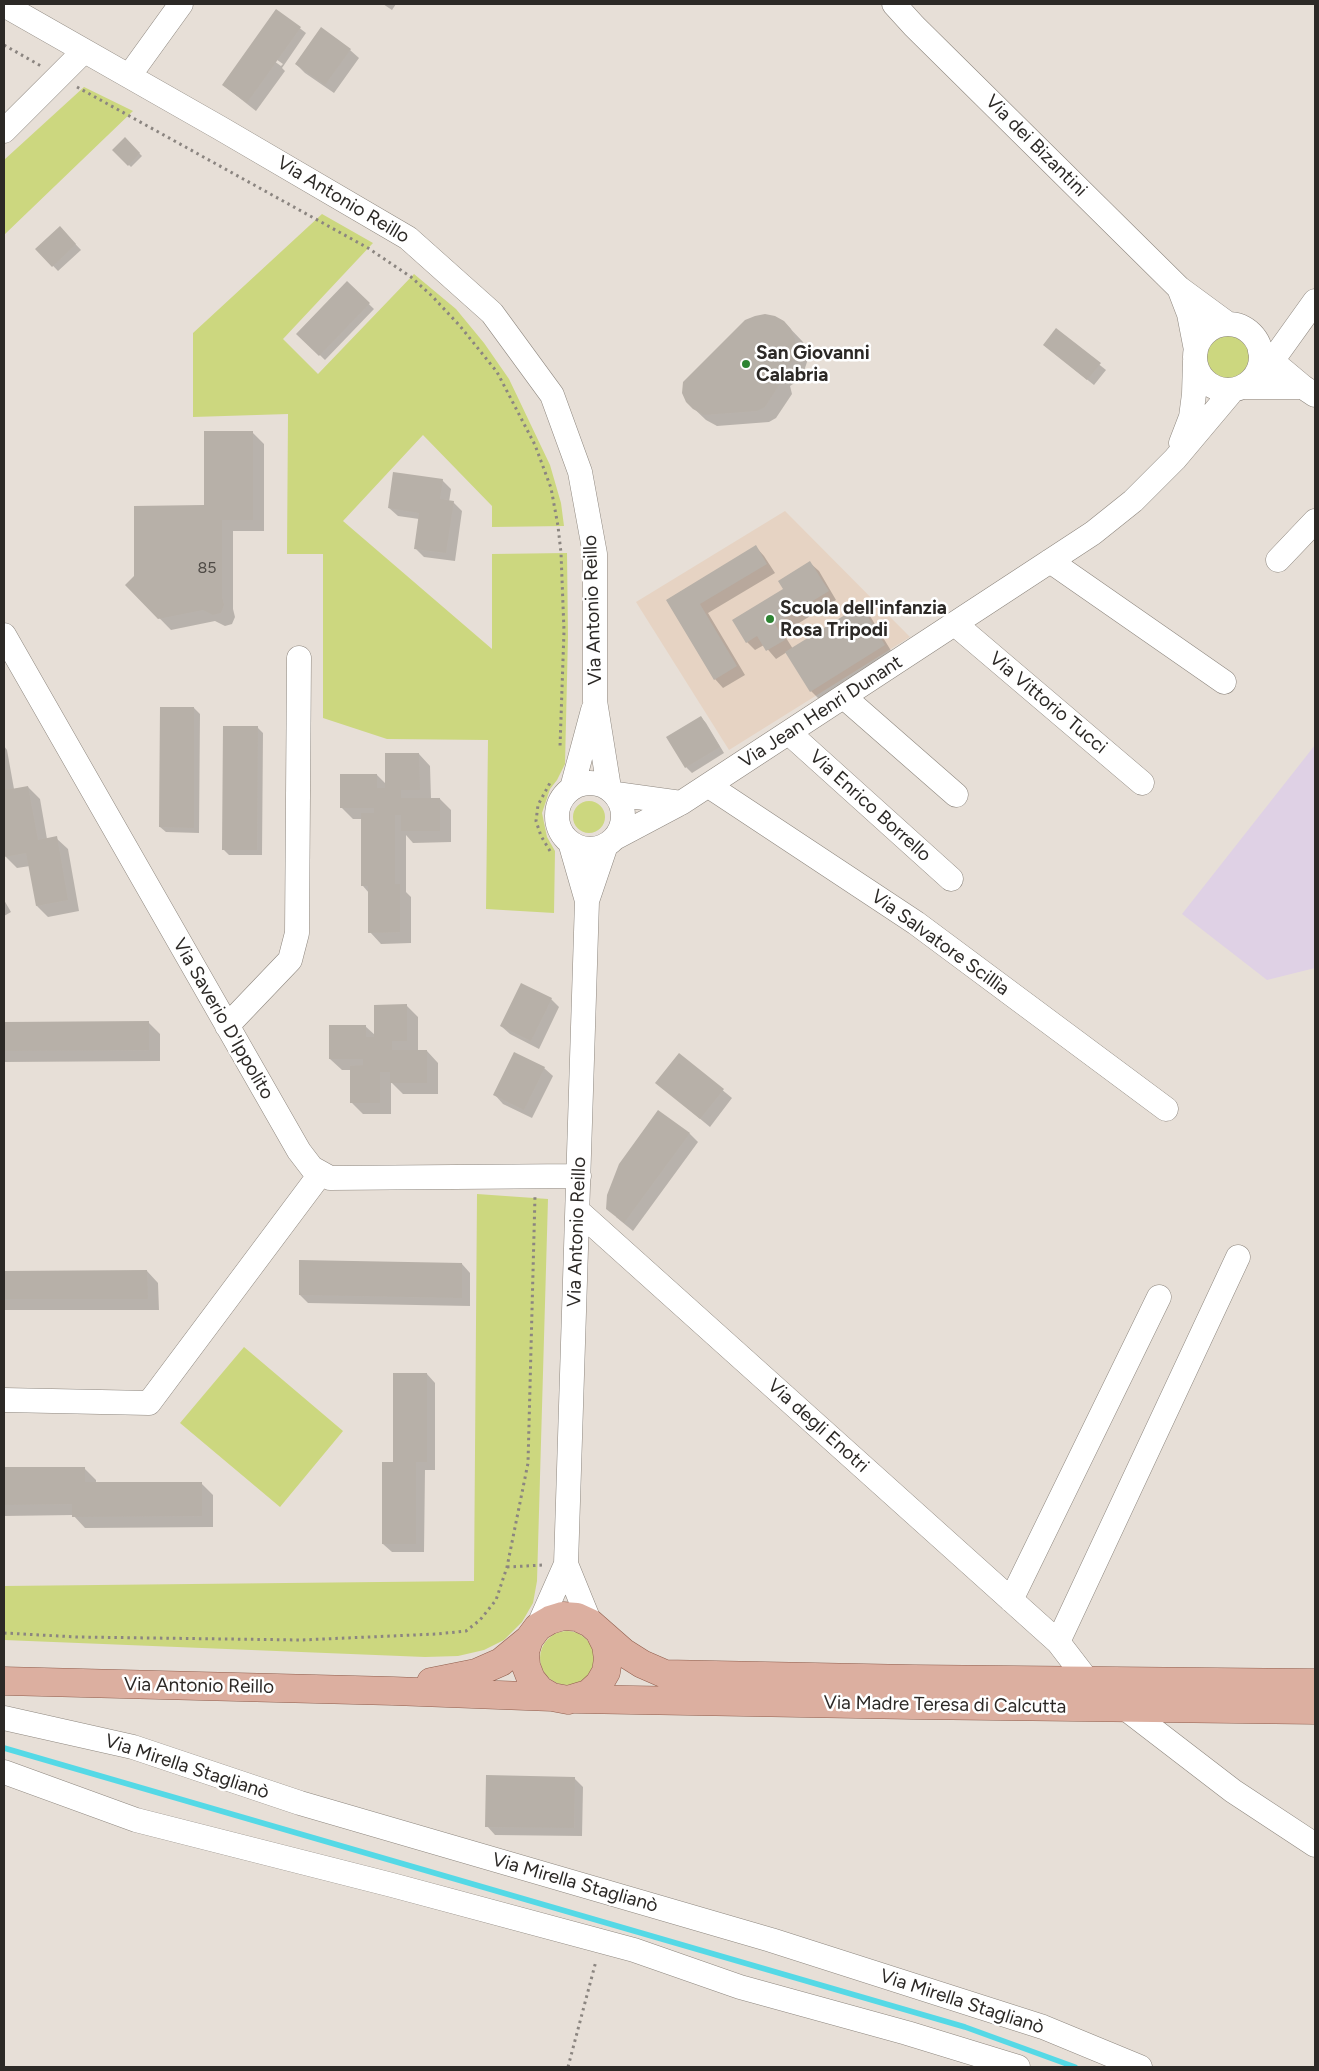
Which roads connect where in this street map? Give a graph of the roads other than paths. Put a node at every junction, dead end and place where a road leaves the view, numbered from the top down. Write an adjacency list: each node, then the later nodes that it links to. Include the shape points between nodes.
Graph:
1 (181, 4): 5 (street)
2 (894, 4): 7 (street, Via dei Bizantini)
3 (4, 5): 4 (street, Via Antonio Reillo)
4 (84, 50): 5 (street, Via Antonio Reillo); 6 (street)
5 (129, 76): 22 (street, Via Antonio Reillo, via 408,238 492,313 552,395 580,472 595,554)
6 (4, 131)
7 (1179, 288): 10 (street, Via dei Bizantini, via 1189,314); 11 (street, Via dei Bizantini)
8 (1315, 301): 9 (street, Via Jean Henri Dunant)
9 (1297, 328): 11 (street); 11 (street, Via Jean Henri Dunant)
10 (1195, 355): 11 (street, via 1200,339 1218,326); 11 (street, via 1198,371 1204,380 1222,390); 13 (street, Via Jean Henri Dunant, via 1191,418)
11 (1249, 359): 12 (street, Via dei Bizantini); 12 (street, Via dei Bizantini); 13 (street, Via Jean Henri Dunant)
12 (1309, 391)
13 (1175, 459): 16 (street, Via Jean Henri Dunant, via 1133,501)
14 (1315, 521): 15 (street)
15 (1278, 560)
16 (1050, 561): 17 (street, Via Jean Henri Dunant); 20 (street)
17 (955, 624): 21 (street, Via Jean Henri Dunant); 25 (street, Via Vittorio Tucci)
18 (4, 635): 34 (street, Via Saverio D'Ippolito)
19 (299, 658): 34 (street, via 297,933 290,960)
20 (1224, 682)
21 (844, 697): 23 (street, Via Jean Henri Dunant); 28 (street)
22 (595, 701): 24 (street, Via Antonio Reillo); 27 (street, Via Antonio Reillo)
23 (788, 733): 26 (street, Via Jean Henri Dunant); 32 (street, Via Enrico Borrello)
24 (563, 782): 27 (street, via 591,782); 31 (street, via 564,795 558,814)
25 (1142, 783)
26 (708, 786): 29 (street, Via Jean Henri Dunant); 35 (street, Via Salvatore Scillìa, via 916,923)
27 (612, 791): 29 (street); 30 (street, via 622,805 624,816 621,828)
28 (956, 795)
29 (681, 803): 30 (street, Via Jean Henri Dunant)
30 (610, 842): 31 (street, via 588,849); 33 (street, Via Antonio Reillo)
31 (562, 848): 33 (street, Via Antonio Reillo)
32 (951, 879)
33 (587, 901): 37 (street, Via Antonio Reillo)
34 (227, 1026): 36 (street, Via Saverio D'Ippolito, via 299,1151 312,1168)
35 (1166, 1109)
36 (321, 1172): 37 (street, Via Saverio D'Ippolito, via 330,1178); 41 (street, via 149,1404)
37 (579, 1176): 38 (street, Via Antonio Reillo)
38 (578, 1211): 42 (street, Via Antonio Reillo); 43 (street, Via degli Enotri)
39 (1238, 1257): 46 (street)
40 (1159, 1297): 43 (street)
41 (4, 1400)
42 (566, 1564): 44 (street, Via Antonio Reillo); 45 (street, Via Antonio Reillo)
43 (1012, 1600): 46 (street, Via degli Enotri)
44 (595, 1628): 45 (main road, via 577,1617 563,1616 550,1620); 48 (main road, Via Madre Teresa di Calcutta, via 623,1652 665,1674); 51 (main road, via 606,1645 606,1672 588,1694)
45 (534, 1633): 50 (main road, Via Antonio Reillo, via 501,1662 476,1673); 51 (main road, via 525,1652 531,1679 540,1690)
46 (1058, 1642): 48 (street, Via degli Enotri)
47 (4, 1681): 50 (main road, Via Antonio Reillo)
48 (1088, 1681): 49 (main road, Via Madre Teresa di Calcutta)
49 (1315, 1683)
50 (393, 1691): 51 (main road, Via Antonio Reillo)
51 (564, 1698): 52 (main road, Via Madre Teresa di Calcutta)
52 (1125, 1708): 53 (main road, Via Madre Teresa di Calcutta); 56 (street, via 1233,1791)
53 (1315, 1710)
54 (4, 1718): 58 (street, Via Mirella Staglianò, via 133,1748 300,1803 771,1940 1043,2027)
55 (4, 1772): 57 (street, via 136,1820 634,1950 740,1987)
56 (1315, 1845)
57 (1018, 2067)
58 (1140, 2067)

